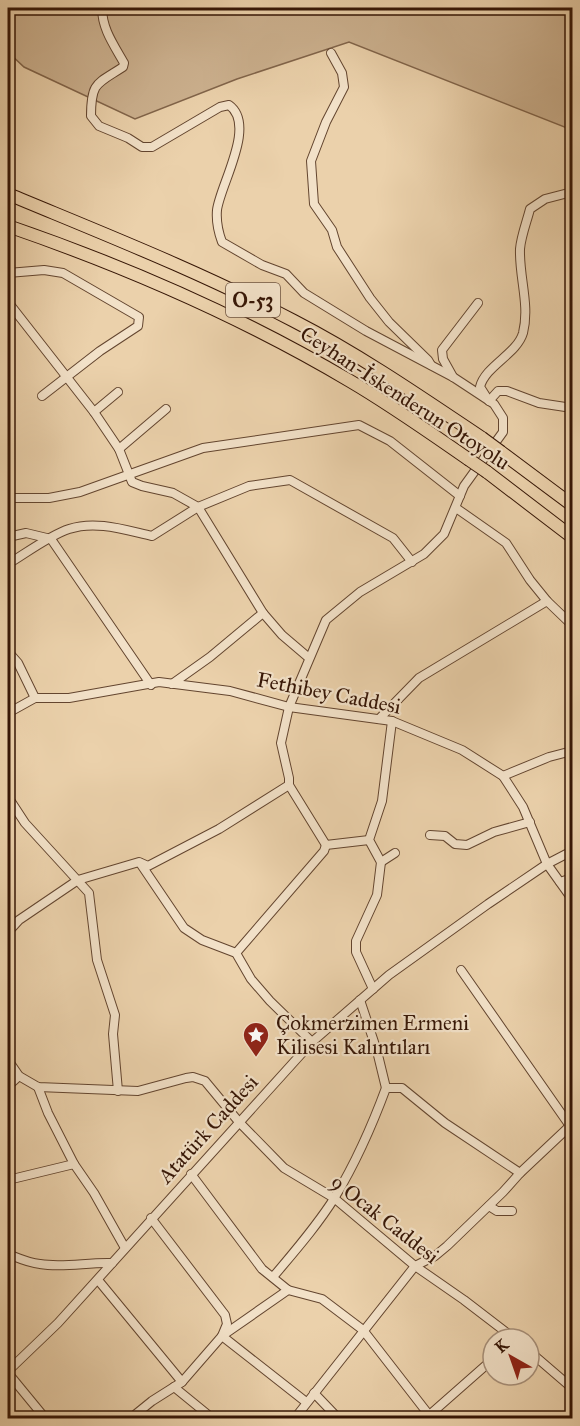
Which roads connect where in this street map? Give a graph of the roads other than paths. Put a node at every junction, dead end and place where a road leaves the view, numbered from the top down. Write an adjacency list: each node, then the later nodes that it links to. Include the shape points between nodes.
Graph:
1 (102, 8): 9 (street, via 107,34 124,63 96,84 93,91 90,116 99,126 142,147 152,147 220,107 234,108 239,143 218,209 222,242 286,274 304,292)
2 (331, 53): 9 (street, via 342,73 344,87 311,161 314,204 370,298)
3 (573, 192): 14 (street, via 545,199 530,208 520,248 525,298 523,334 482,379 480,387)
4 (8, 194): 22 (highway, Ceyhan-İskenderun Otoyolu / O-53, bridge, via 159,255 285,316 364,361 482,438)
5 (8, 226): 26 (highway, Ceyhan-İskenderun Otoyolu / O-53, bridge, via 149,278 273,338 351,382 468,459)
6 (8, 273): 11 (street, via 63,273 139,317 138,326)
7 (8, 302): 11 (street)
8 (478, 303): 10 (street, via 442,350)
9 (433, 368): 10 (street)
10 (453, 377): 14 (street)
11 (66, 379): 13 (street); 17 (street)
12 (118, 392): 17 (street)
13 (42, 396)
14 (489, 401): 15 (street, via 498,391 507,391 539,403); 20 (street, via 503,418 503,432)
15 (573, 408)
16 (166, 409): 18 (street)
17 (94, 412): 18 (street)
18 (119, 449): 19 (street)
19 (130, 475): 20 (street, via 203,448 359,425 390,441); 21 (street, via 49,498); 23 (street, via 132,482 173,492)
20 (460, 496): 24 (street)
21 (8, 498)
22 (573, 505)
23 (198, 507): 27 (street, via 152,536 92,525 69,529); 28 (street, via 249,486 290,480 393,538); 31 (street)
24 (456, 508): 28 (street, via 444,534); 30 (street, via 506,543)
25 (8, 537): 27 (street, via 26,533)
26 (573, 537)
27 (51, 538): 29 (street); 36 (street)
28 (412, 562): 34 (street, via 360,592 326,620)
29 (8, 564)
30 (547, 601): 32 (street); 40 (street, via 419,678)
31 (262, 613): 34 (street); 35 (street)
32 (573, 625)
33 (8, 655): 37 (street, via 18,663)
34 (309, 658): 38 (street)
35 (172, 684): 36 (street, Fethibey Caddesi); 38 (street, Fethibey Caddesi, via 230,691)
36 (152, 685): 37 (street, Fethibey Caddesi, via 69,698)
37 (35, 698): 39 (street, Fethibey Caddesi)
38 (289, 707): 40 (street, Fethibey Caddesi); 44 (street, via 281,743)
39 (8, 713)
40 (379, 719): 41 (street, Fethibey Caddesi)
41 (392, 721): 43 (street, Fethibey Caddesi, via 462,750); 48 (street, via 382,801)
42 (573, 751): 43 (street)
43 (503, 776): 46 (street, Fethibey Caddesi)
44 (289, 785): 49 (street); 52 (street, via 219,829 148,866)
45 (8, 797): 56 (street, via 25,823)
46 (530, 822): 47 (street, via 467,845 455,844 445,836); 54 (street, Fethibey Caddesi)
47 (430, 836)
48 (369, 840): 49 (street); 53 (street)
49 (326, 845): 60 (street)
50 (573, 851): 54 (street, Atatürk Caddesi)
51 (395, 853): 53 (street)
52 (139, 862): 56 (street); 60 (street, via 184,928 202,940)
53 (381, 862): 62 (street, via 377,895 356,941 356,952)
54 (547, 864): 57 (street, Fethibey Caddesi); 62 (street, Atatürk Caddesi)
55 (573, 878): 57 (street)
56 (78, 880): 59 (street, via 19,920); 70 (street, via 89,893 97,960 115,1015)
57 (560, 882): 58 (street, Fethibey Caddesi)
58 (573, 899)
59 (8, 932)
60 (236, 953): 64 (street, via 251,979)
61 (460, 970): 72 (street)
62 (373, 989): 63 (street, Atatürk Caddesi)
63 (360, 1000): 64 (street, Atatürk Caddesi); 69 (street)
64 (312, 1042): 71 (street, Atatürk Caddesi)
65 (8, 1060): 66 (street)
66 (19, 1076): 67 (street); 68 (street)
67 (8, 1086)
68 (38, 1088): 70 (street, 9 Ocak Caddesi); 73 (street)
69 (386, 1088): 74 (street, via 402,1088 445,1123); 77 (street, via 368,1134)
70 (118, 1091): 71 (street, 9 Ocak Caddesi, via 138,1091 193,1077 206,1081)
71 (239, 1122): 75 (street, Atatürk Caddesi); 77 (street, 9 Ocak Caddesi, via 284,1168)
72 (571, 1125): 74 (street)
73 (74, 1164): 76 (street); 81 (street)
74 (519, 1173): 78 (street)
75 (191, 1174): 80 (street, Atatürk Caddesi); 85 (street, via 262,1269)
76 (8, 1180)
77 (334, 1198): 84 (street, 9 Ocak Caddesi); 85 (street)
78 (489, 1206): 79 (street, via 497,1211); 84 (street, via 435,1256)
79 (512, 1211)
80 (151, 1218): 81 (street, Atatürk Caddesi); 90 (street, via 225,1315 227,1324)
81 (125, 1248): 83 (street, Atatürk Caddesi)
82 (8, 1254): 83 (street, via 57,1266)
83 (112, 1263): 86 (street, Atatürk Caddesi)
84 (415, 1266): 88 (street, 9 Ocak Caddesi); 89 (street)
85 (273, 1277): 87 (street)
86 (98, 1280): 93 (street, Atatürk Caddesi); 94 (street)
87 (288, 1290): 89 (street, via 322,1299); 90 (street)
88 (499, 1327)
89 (363, 1330): 96 (street); 98 (street)
90 (222, 1336): 94 (street); 97 (street)
91 (541, 1361): 95 (street)
92 (481, 1370): 98 (street)
93 (8, 1372): 99 (street)
94 (178, 1384): 100 (street); 101 (street)
95 (573, 1388)
96 (314, 1393): 97 (street); 103 (street)
97 (306, 1402): 102 (street)
98 (427, 1417)
99 (45, 1419)
100 (131, 1419)
101 (212, 1419)
102 (295, 1419)
103 (338, 1419)

